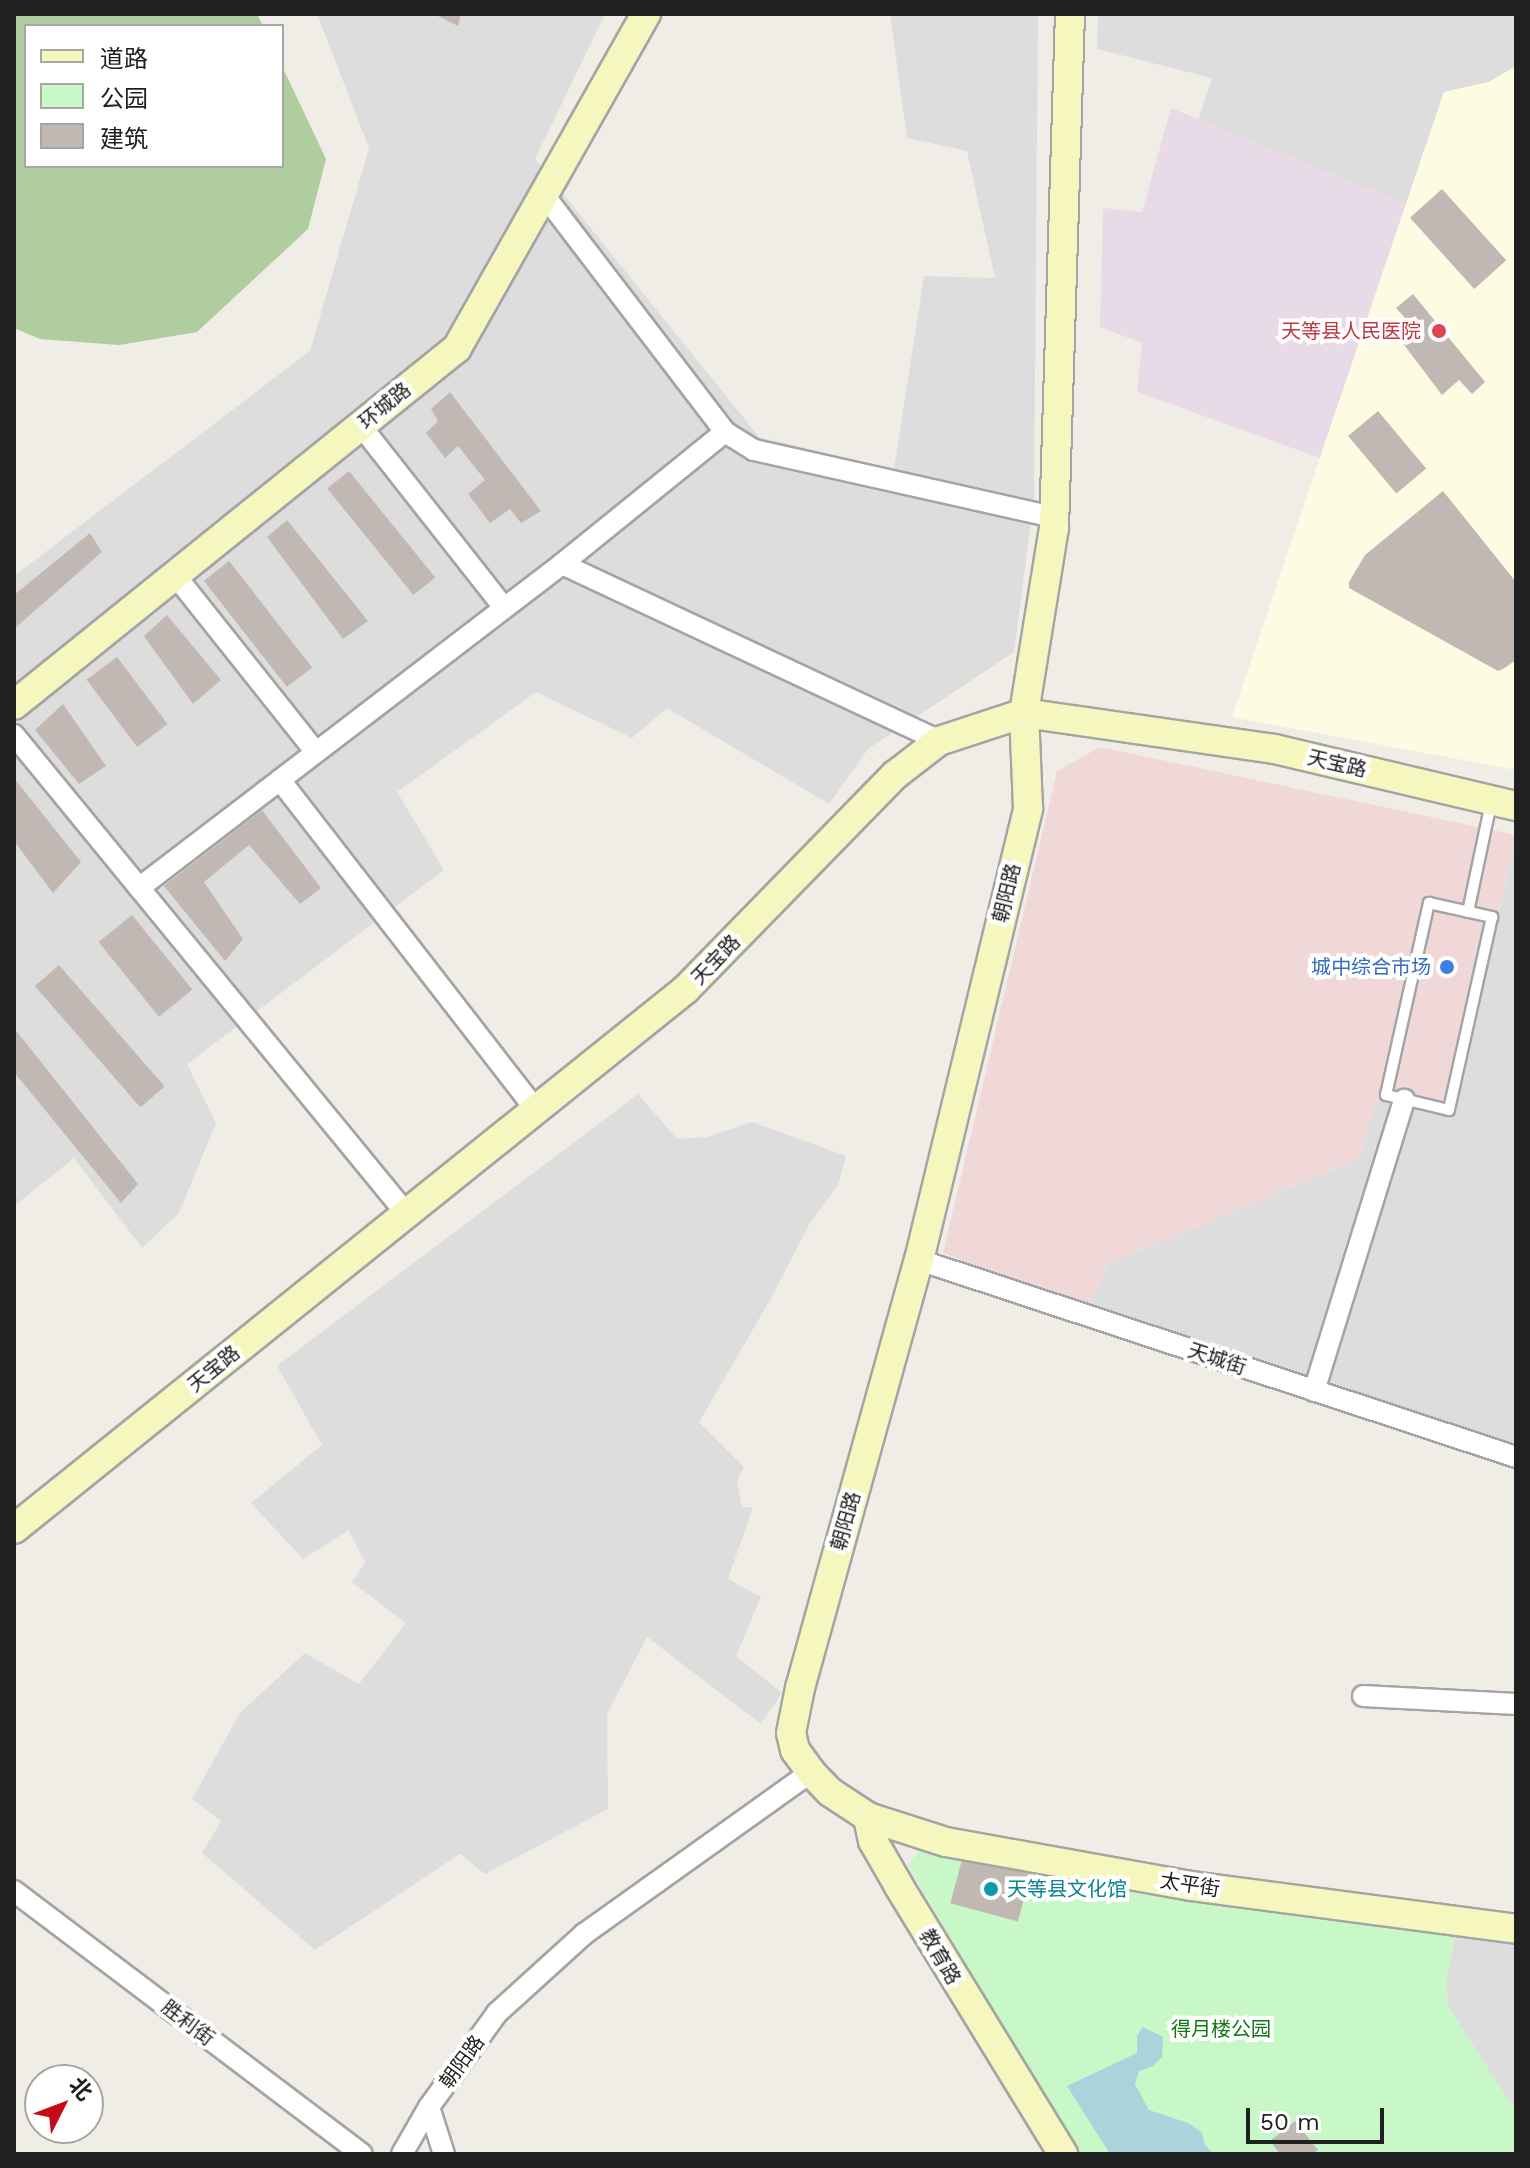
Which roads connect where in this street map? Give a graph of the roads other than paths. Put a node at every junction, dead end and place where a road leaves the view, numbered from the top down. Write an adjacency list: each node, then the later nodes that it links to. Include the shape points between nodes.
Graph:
1 (646, 14): 3 (main road, 环城路)
2 (1070, 14): 6 (main road, 朝阳路)
3 (544, 195): 4 (main road, 环城路, via 457,348); 5 (street)
4 (361, 426): 8 (main road, 环城路); 9 (street)
5 (725, 432): 6 (street, via 754,450); 7 (street)
6 (1054, 517): 11 (main road, 朝阳路)
7 (562, 564): 9 (street); 13 (street)
8 (175, 575): 10 (main road, 环城路); 14 (street)
9 (504, 608): 14 (street)
10 (14, 705)
11 (1024, 713): 13 (main road, 天宝路); 16 (main road, 天宝路, via 1275,749); 22 (main road, 朝阳路, via 1028,808)
12 (14, 735): 17 (street)
13 (939, 741): 20 (main road, 天宝路, via 895,775 686,989)
14 (316, 752): 15 (street)
15 (280, 780): 17 (street); 20 (street)
16 (1504, 804): 18 (lane)
17 (139, 888): 21 (street)
18 (1468, 912): 19 (lane, via 1429,903 1386,1095); 19 (lane, via 1492,917 1449,1110)
19 (1404, 1100): 23 (street)
20 (535, 1109): 21 (main road, 天宝路)
21 (405, 1212): 25 (main road, 天宝路)
22 (919, 1260): 23 (street, 天城街); 28 (main road, 朝阳路, via 800,1688 791,1733 795,1750)
23 (1314, 1391): 24 (street, 天城街)
24 (1516, 1457)
25 (14, 1529)
26 (1363, 1696): 27 (street)
27 (1516, 1704)
28 (811, 1772): 29 (main road); 32 (street, 朝阳路, via 584,1934 497,2013)
29 (868, 1817): 31 (main road, 太平街, via 946,1842 1191,1886); 36 (main road, 教育路, via 873,1841 892,1875)
30 (14, 1891): 33 (street, 胜利街)
31 (1516, 1929)
32 (429, 2107): 34 (street, 朝阳路); 35 (street)
33 (362, 2154)
34 (402, 2154)
35 (444, 2154)
36 (1063, 2154)

